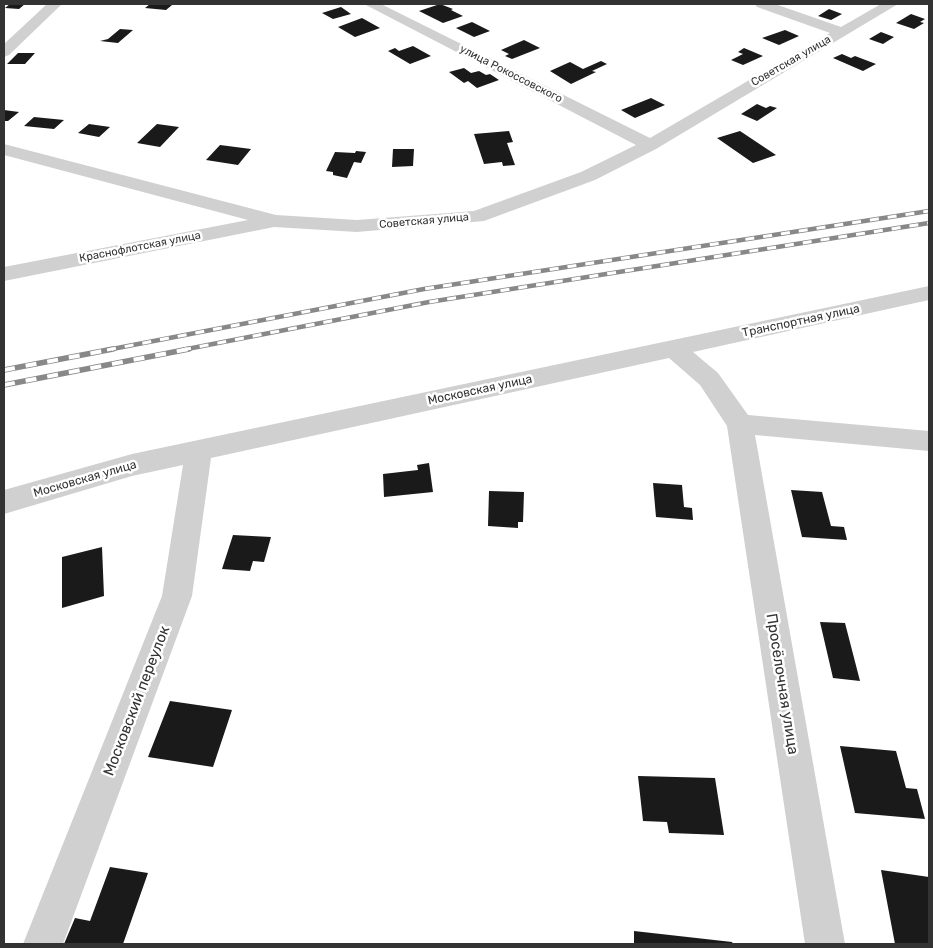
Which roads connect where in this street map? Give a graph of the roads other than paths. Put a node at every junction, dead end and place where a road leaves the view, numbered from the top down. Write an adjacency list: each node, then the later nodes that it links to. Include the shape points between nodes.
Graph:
1 (55, 4): 6 (street)
2 (372, 4): 7 (street, улица Рокоссовского)
3 (762, 4): 5 (street)
4 (891, 4): 5 (street, Советская улица)
5 (841, 32): 7 (street, Советская улица)
6 (4, 52)
7 (650, 145): 9 (street, Советская улица, via 588,176 477,217 357,226)
8 (4, 149): 9 (street, Советская улица)
9 (275, 221): 10 (street, Краснофлотская улица)
10 (4, 274)
11 (929, 293): 12 (street, Транспортная улица)
12 (674, 349): 13 (street, via 709,379); 15 (street, Московская улица)
13 (740, 424): 14 (street); 18 (street, Просёлочная улица)
14 (929, 441)
15 (199, 450): 16 (street, Московская улица, via 132,465); 17 (street, Московский переулок, via 177,596)
16 (4, 502)
17 (44, 944)
18 (825, 944)

